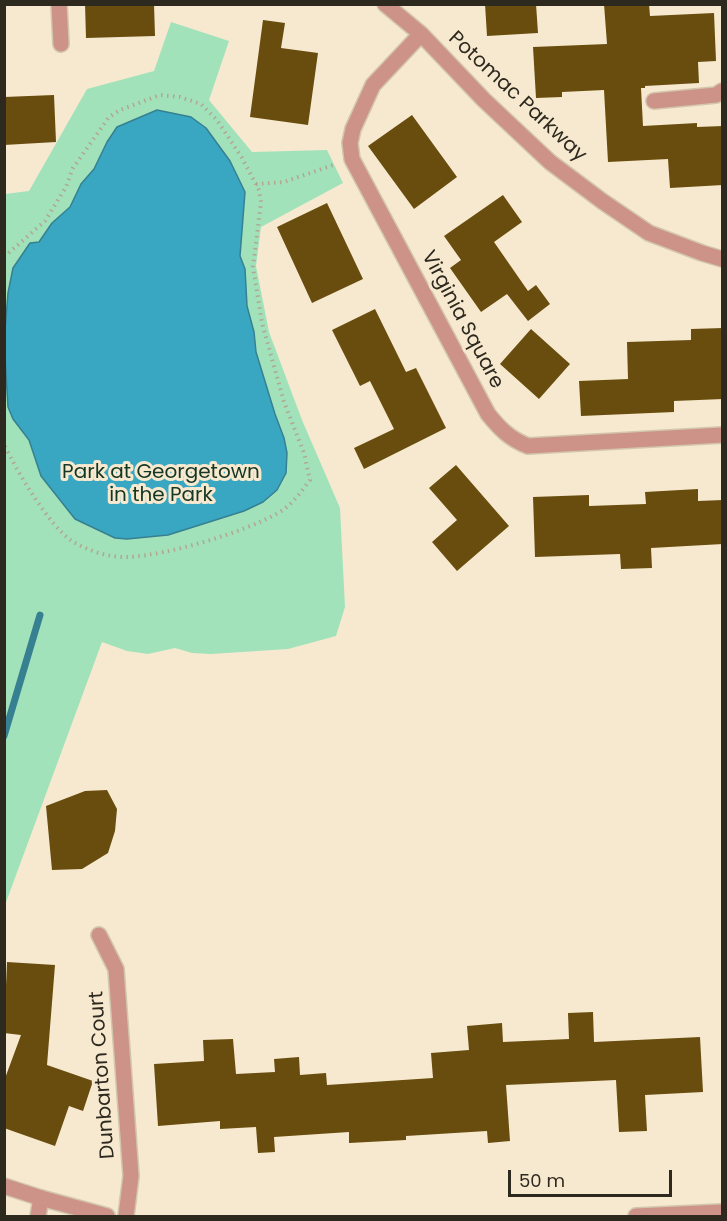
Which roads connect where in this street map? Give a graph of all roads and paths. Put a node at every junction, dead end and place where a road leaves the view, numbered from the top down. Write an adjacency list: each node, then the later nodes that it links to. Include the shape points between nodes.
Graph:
1 (59, 4): 4 (street)
2 (386, 4): 3 (street, Potomac Parkway)
3 (420, 34): 7 (street, Virginia Square, via 373,85 352,129); 11 (street, Potomac Parkway, via 550,162 602,201 649,232)
4 (61, 44)
5 (723, 91): 6 (street)
6 (654, 101)
7 (352, 159): 8 (path, via 284,182); 12 (street, Virginia Square, via 488,414 502,432 528,446)
8 (256, 184): 9 (path, via 217,120 201,104 160,95 109,117 73,168 45,221); 13 (path, via 261,202 253,267 269,354 310,480 299,496 279,513 240,529 161,553 127,558 93,552 71,541 49,518)
9 (7, 251): 10 (path)
10 (4, 257)
11 (723, 259)
12 (723, 435)
13 (4, 444)
14 (99, 935): 20 (street, Dunbarton Court, via 116,969 131,1176)
15 (4, 1186): 16 (street)
16 (41, 1198): 18 (street); 19 (street)
17 (723, 1212): 21 (street)
18 (38, 1216)
19 (106, 1216)
20 (126, 1216)
21 (636, 1216)

